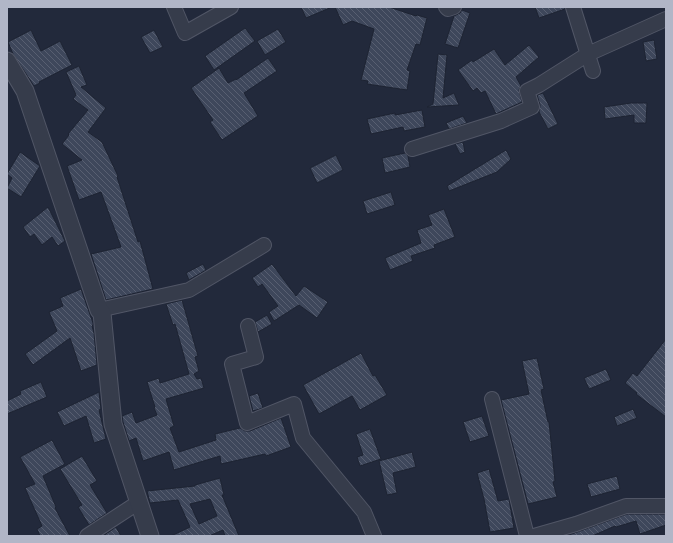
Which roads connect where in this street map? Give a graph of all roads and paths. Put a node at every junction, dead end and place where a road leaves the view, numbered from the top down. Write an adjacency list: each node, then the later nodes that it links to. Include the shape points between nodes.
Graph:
1 (174, 7): 2 (street, via 185,33)
2 (231, 7)
3 (446, 7): 4 (street)
4 (454, 7)
5 (573, 7): 7 (street)
6 (666, 19): 7 (street)
7 (588, 54): 9 (street); 10 (street, via 527,91 532,107 501,121)
8 (7, 61): 12 (street, via 25,91)
9 (594, 71)
10 (412, 149)
11 (264, 245): 12 (street, via 189,290)
12 (99, 310): 15 (street, via 102,313 113,424)
13 (248, 326): 19 (street, via 256,357 232,364 247,423 294,404 303,438 364,512)
14 (492, 399): 20 (street)
15 (139, 502): 17 (street); 18 (street)
16 (666, 506): 21 (street, via 626,506)
17 (87, 536)
18 (150, 536)
19 (374, 536)
20 (527, 536)
21 (534, 536)

